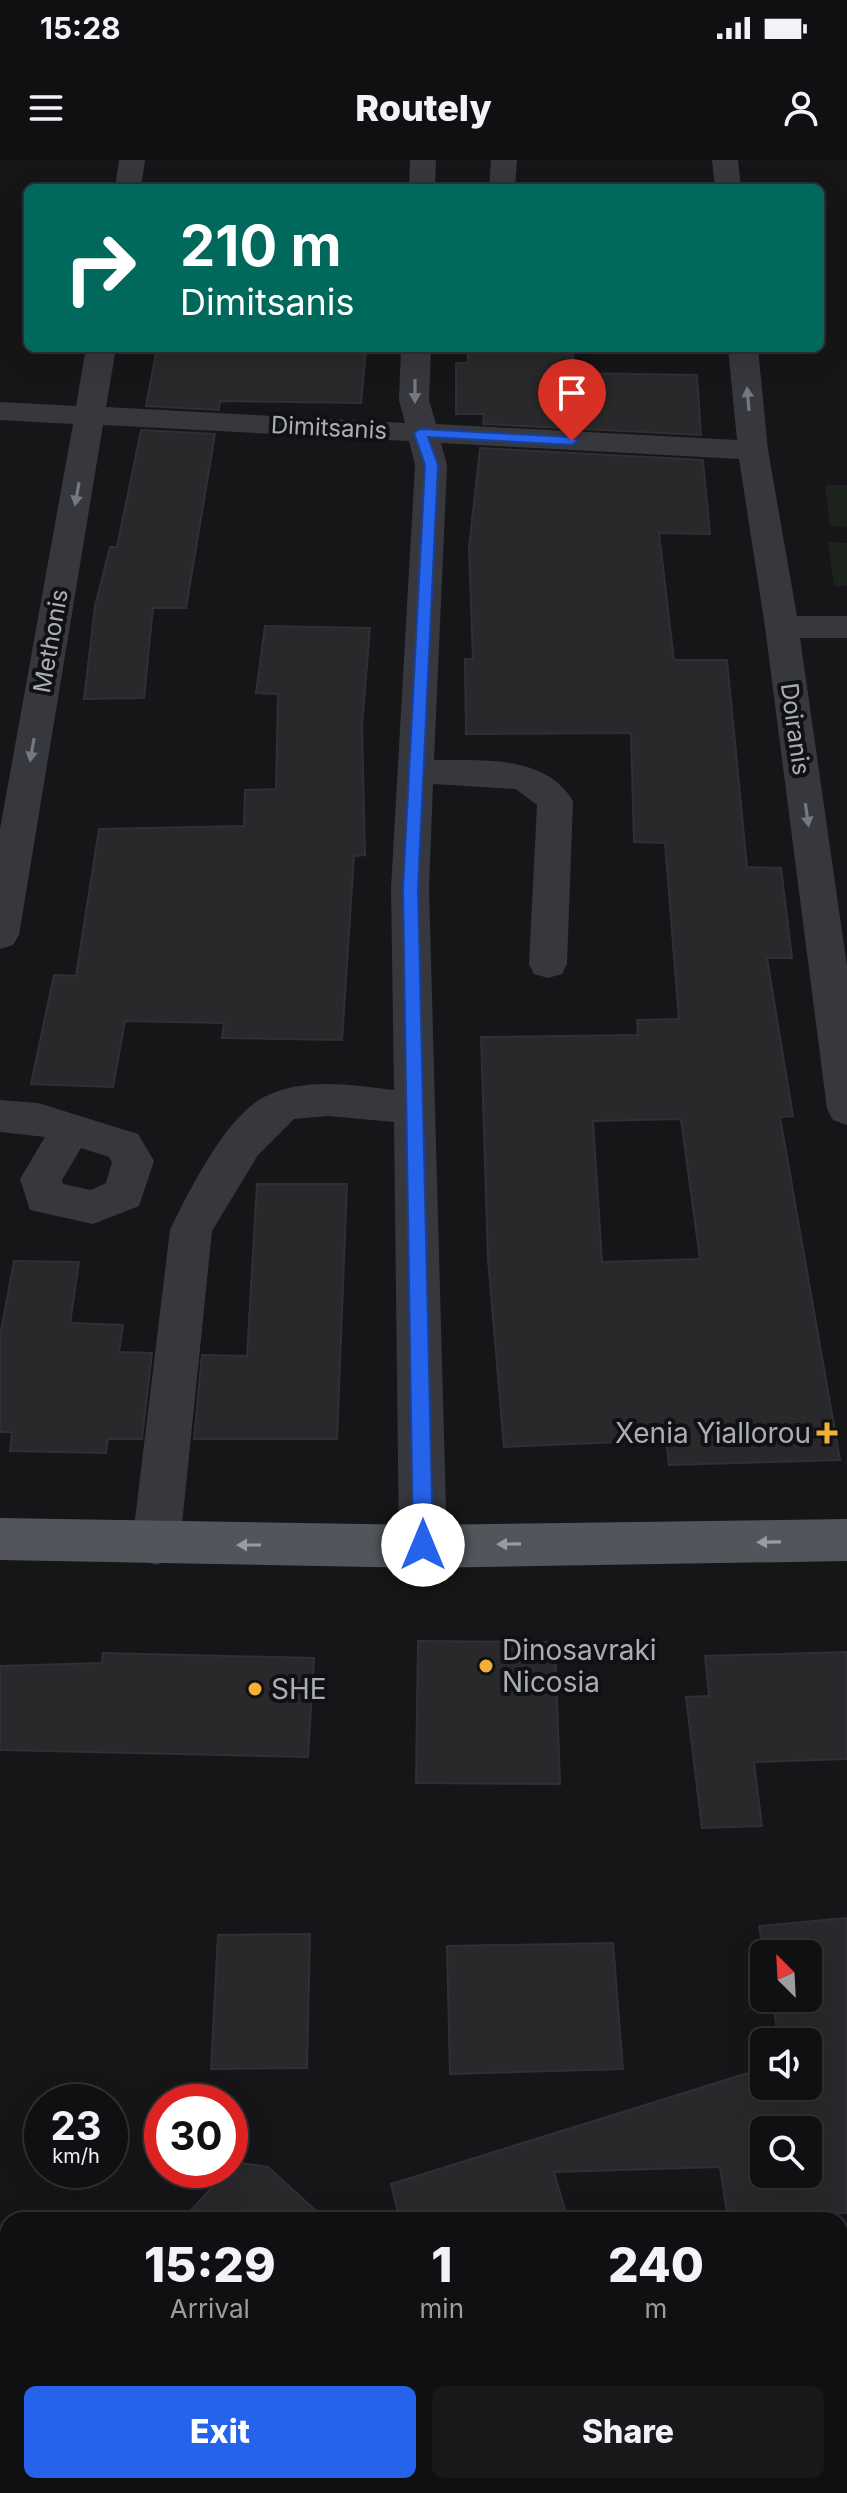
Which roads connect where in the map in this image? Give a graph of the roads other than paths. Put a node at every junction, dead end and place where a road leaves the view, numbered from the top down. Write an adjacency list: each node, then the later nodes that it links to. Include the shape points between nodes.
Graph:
1 (132, 160): 5 (street)
2 (423, 160): 6 (street)
3 (504, 160): 7 (street)
4 (725, 160): 8 (street)
5 (129, 184)
6 (422, 184)
7 (502, 184)
8 (728, 184)
9 (100, 352): 13 (street, Methonis)
10 (416, 352): 14 (street, one-way to 14, via 414,400)
11 (743, 352): 15 (street, Doiranis, one-way to 11)
12 (0, 411): 13 (street, Dimitsanis)
13 (90, 417): 14 (street, Dimitsanis); 19 (street, Methonis, one-way to 19)
14 (420, 433): 15 (street, Dimitsanis); 18 (street, via 431,465)
15 (753, 450): 16 (street, Doiranis)
16 (782, 627): 17 (street); 22 (street, Doiranis, one-way to 22)
17 (847, 627)
18 (416, 772): 20 (street, via 526,778 555,801); 21 (street, via 410,888)
19 (0, 935)
20 (548, 964)
21 (415, 1108): 27 (street, via 307,1101 279,1108 262,1120 211,1194 191,1230); 28 (street)
22 (847, 1109)
23 (0, 1116): 24 (street)
24 (71, 1129)
25 (0, 1539): 27 (main road)
26 (847, 1540): 28 (main road, one-way to 28)
27 (156, 1544): 28 (main road, one-way to 27)
28 (423, 1545)

